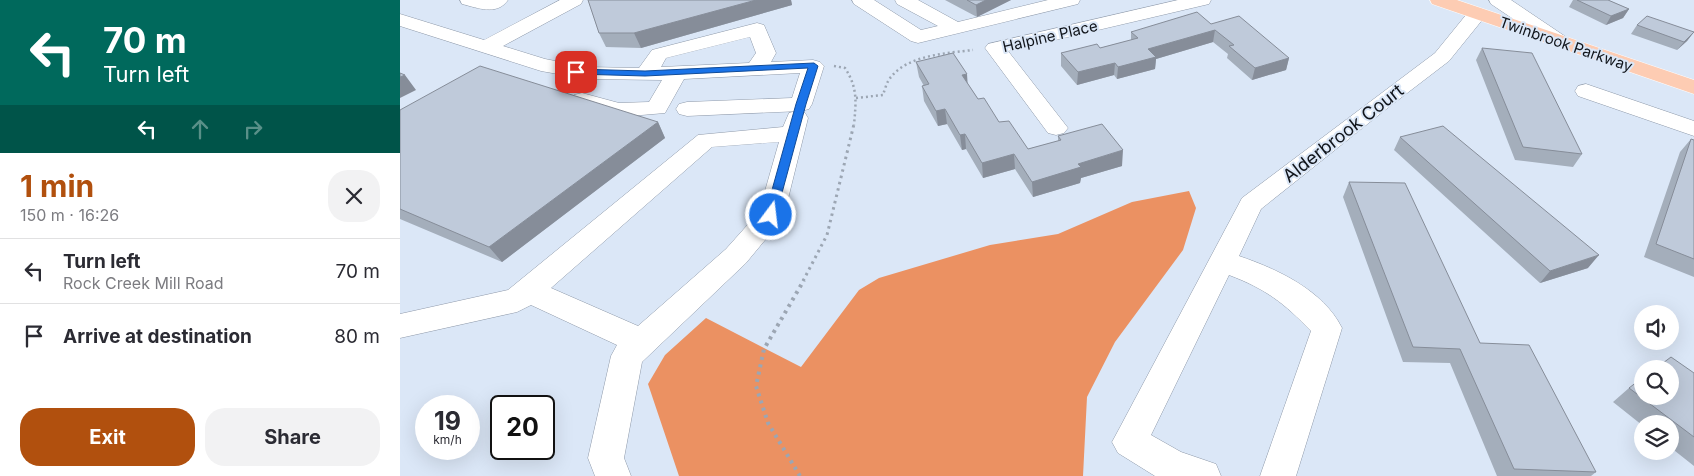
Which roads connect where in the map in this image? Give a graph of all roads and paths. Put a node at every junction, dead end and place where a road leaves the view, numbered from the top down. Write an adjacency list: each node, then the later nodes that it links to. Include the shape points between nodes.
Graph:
1 (469, 0): 2 (street, via 489,5)
2 (499, 0)
3 (574, 0): 14 (street)
4 (861, 0): 12 (street, via 918,37)
5 (904, 0): 12 (street)
6 (1071, 0): 12 (street)
7 (1202, 0): 15 (street, Halpine Place)
8 (1439, 0): 10 (main road, Twinbrook Parkway)
9 (1498, 0): 13 (street)
10 (1477, 14): 13 (main road, Twinbrook Parkway); 32 (street, Alderbrook Court, via 1442,57 1251,204)
11 (400, 20): 14 (street)
12 (955, 28)
13 (1559, 41): 22 (main road, Twinbrook Parkway)
14 (487, 47): 21 (street)
15 (995, 48): 24 (path, via 909,62 889,78 883,95); 28 (street, Halpine Place)
16 (814, 66): 17 (street); 24 (path, via 828,64 844,68 853,80); 25 (street)
17 (756, 68): 18 (street); 19 (street, via 766,53 756,29 659,54)
18 (676, 72): 19 (street); 26 (street)
19 (645, 74): 21 (street, via 566,70)
20 (521, 78): 21 (street)
21 (549, 81): 26 (street, via 618,110)
22 (1694, 87)
23 (1586, 91): 30 (street)
24 (856, 98): 37 (path, via 854,130 826,234 764,349 756,386 768,422)
25 (801, 104): 27 (street); 31 (street)
26 (657, 108): 29 (street, via 652,120)
27 (687, 109)
28 (1056, 128)
29 (640, 129)
30 (1694, 129)
31 (793, 134): 33 (street, via 706,140); 35 (street, via 771,215 736,256)
32 (1222, 261): 38 (street, Alderbrook Court, via 1130,442 1172,467); 39 (street, via 1264,276 1299,298 1327,328)
33 (528, 291): 34 (street, via 517,300); 35 (street)
34 (400, 326)
35 (642, 342): 36 (street, via 627,356 606,458)
36 (613, 476)
37 (800, 476)
38 (1203, 476)
39 (1278, 476)

